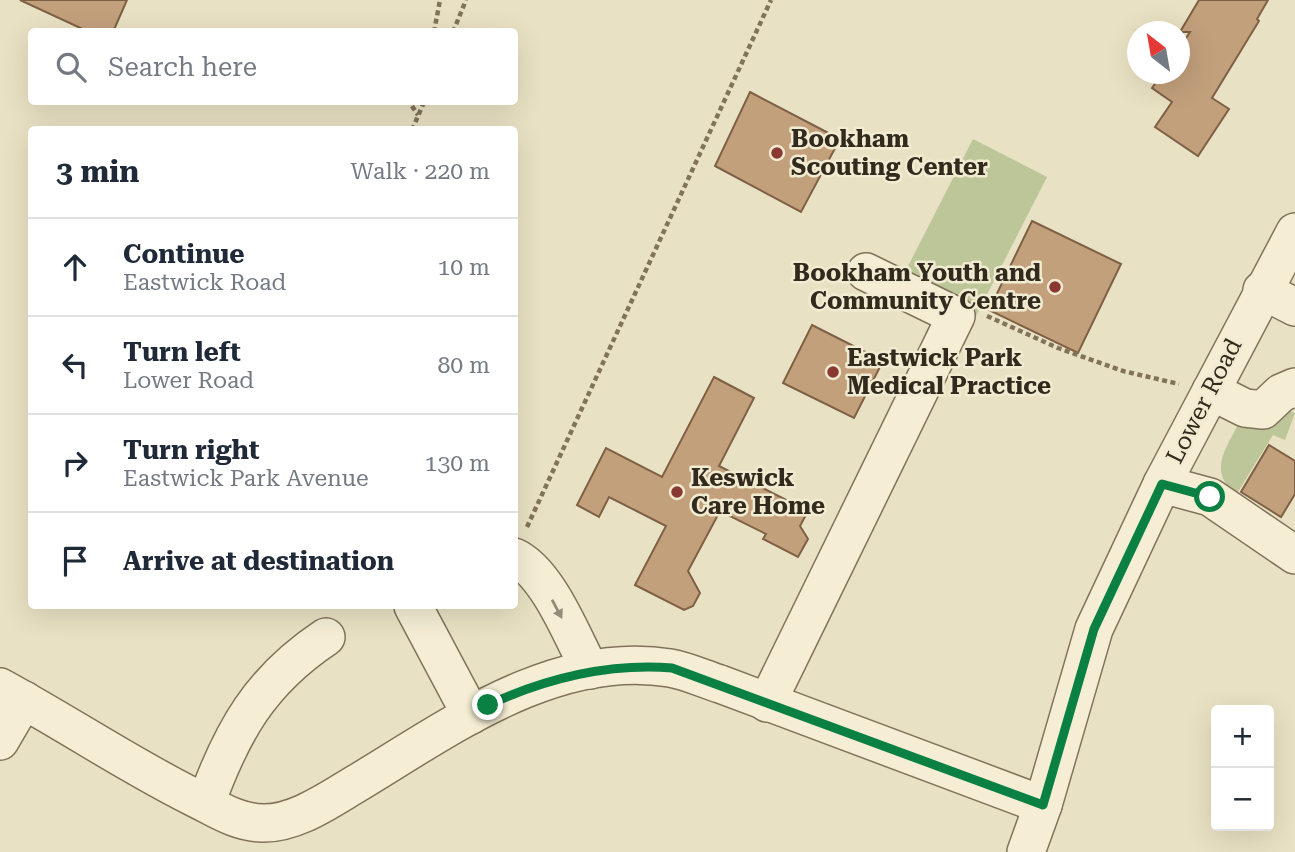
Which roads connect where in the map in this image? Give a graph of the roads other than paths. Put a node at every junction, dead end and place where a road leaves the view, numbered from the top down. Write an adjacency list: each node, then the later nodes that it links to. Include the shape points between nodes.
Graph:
1 (1295, 232): 3 (street, Lower Road)
2 (866, 272): 14 (street, via 956,316)
3 (1262, 290): 4 (street); 6 (street, Lower Road)
4 (1295, 307)
5 (1295, 387): 6 (street, via 1263,410 1245,408)
6 (1211, 391): 7 (street, Lower Road)
7 (1162, 484): 9 (street, via 1210,497); 18 (street, Lower Road, via 1094,629)
8 (521, 542): 12 (street, one-way to 12)
9 (1295, 555)
10 (415, 609): 15 (street)
11 (326, 638): 17 (street, via 285,669 250,708)
12 (590, 670): 14 (street, via 672,668); 15 (street, via 534,685)
13 (12, 694): 16 (street); 17 (street)
14 (767, 703): 18 (street)
15 (471, 715): 17 (street, via 299,814 263,823 230,817)
16 (0, 741)
17 (206, 803)
18 (1043, 805): 19 (street, Lower Road)
19 (1026, 852)

